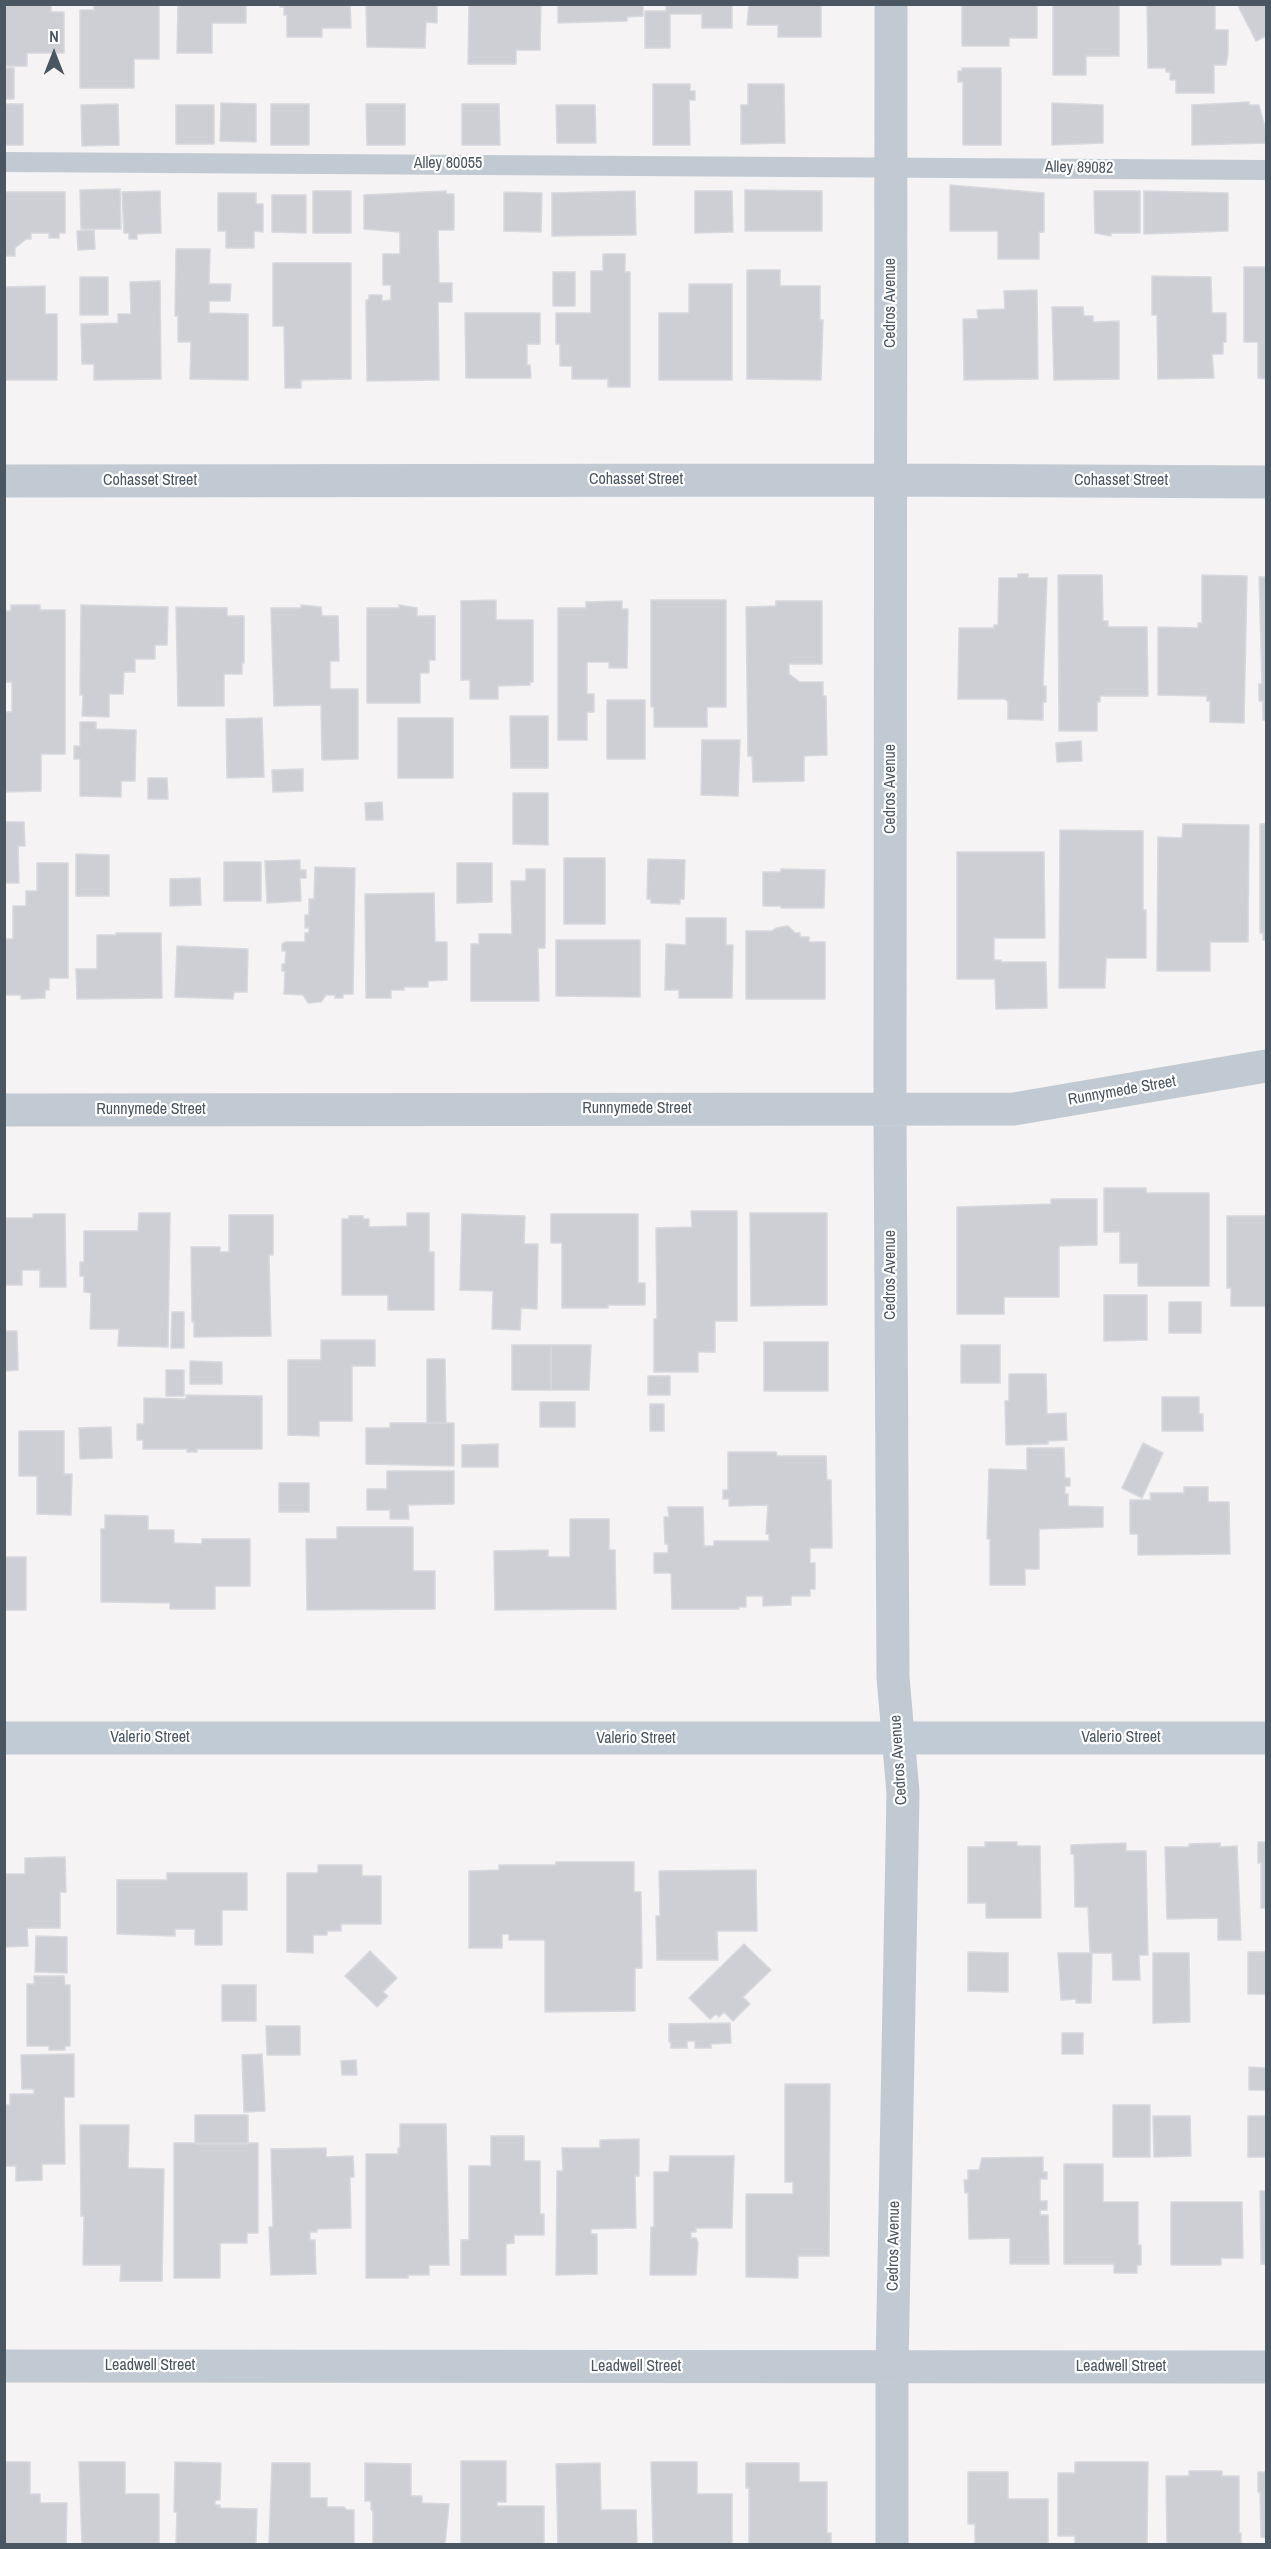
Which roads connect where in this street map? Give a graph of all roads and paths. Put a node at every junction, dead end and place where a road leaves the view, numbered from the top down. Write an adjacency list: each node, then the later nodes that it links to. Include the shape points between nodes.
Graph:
1 (891, 4): 3 (street, Cedros Avenue)
2 (4, 162): 3 (lane, Alley 80055)
3 (891, 166): 4 (lane, Alley 89082); 5 (street, Cedros Avenue)
4 (1266, 170)
5 (892, 480): 6 (street, Cohasset Street); 7 (street, Cohasset Street); 9 (street, Cedros Avenue)
6 (4, 481)
7 (1266, 482)
8 (1266, 1066): 9 (street, Runnymede Street, via 1014,1109)
9 (890, 1109): 10 (street, Runnymede Street); 13 (street, Cedros Avenue, via 893,1677)
10 (4, 1110)
11 (4, 1737): 13 (street, Valerio Street)
12 (1266, 1738): 13 (street, Valerio Street)
13 (899, 1739): 15 (street, Cedros Avenue, via 903,1792)
14 (4, 2366): 15 (street, Leadwell Street)
15 (892, 2367): 16 (street, Leadwell Street); 17 (street, Cedros Avenue)
16 (1266, 2367)
17 (892, 2544)

